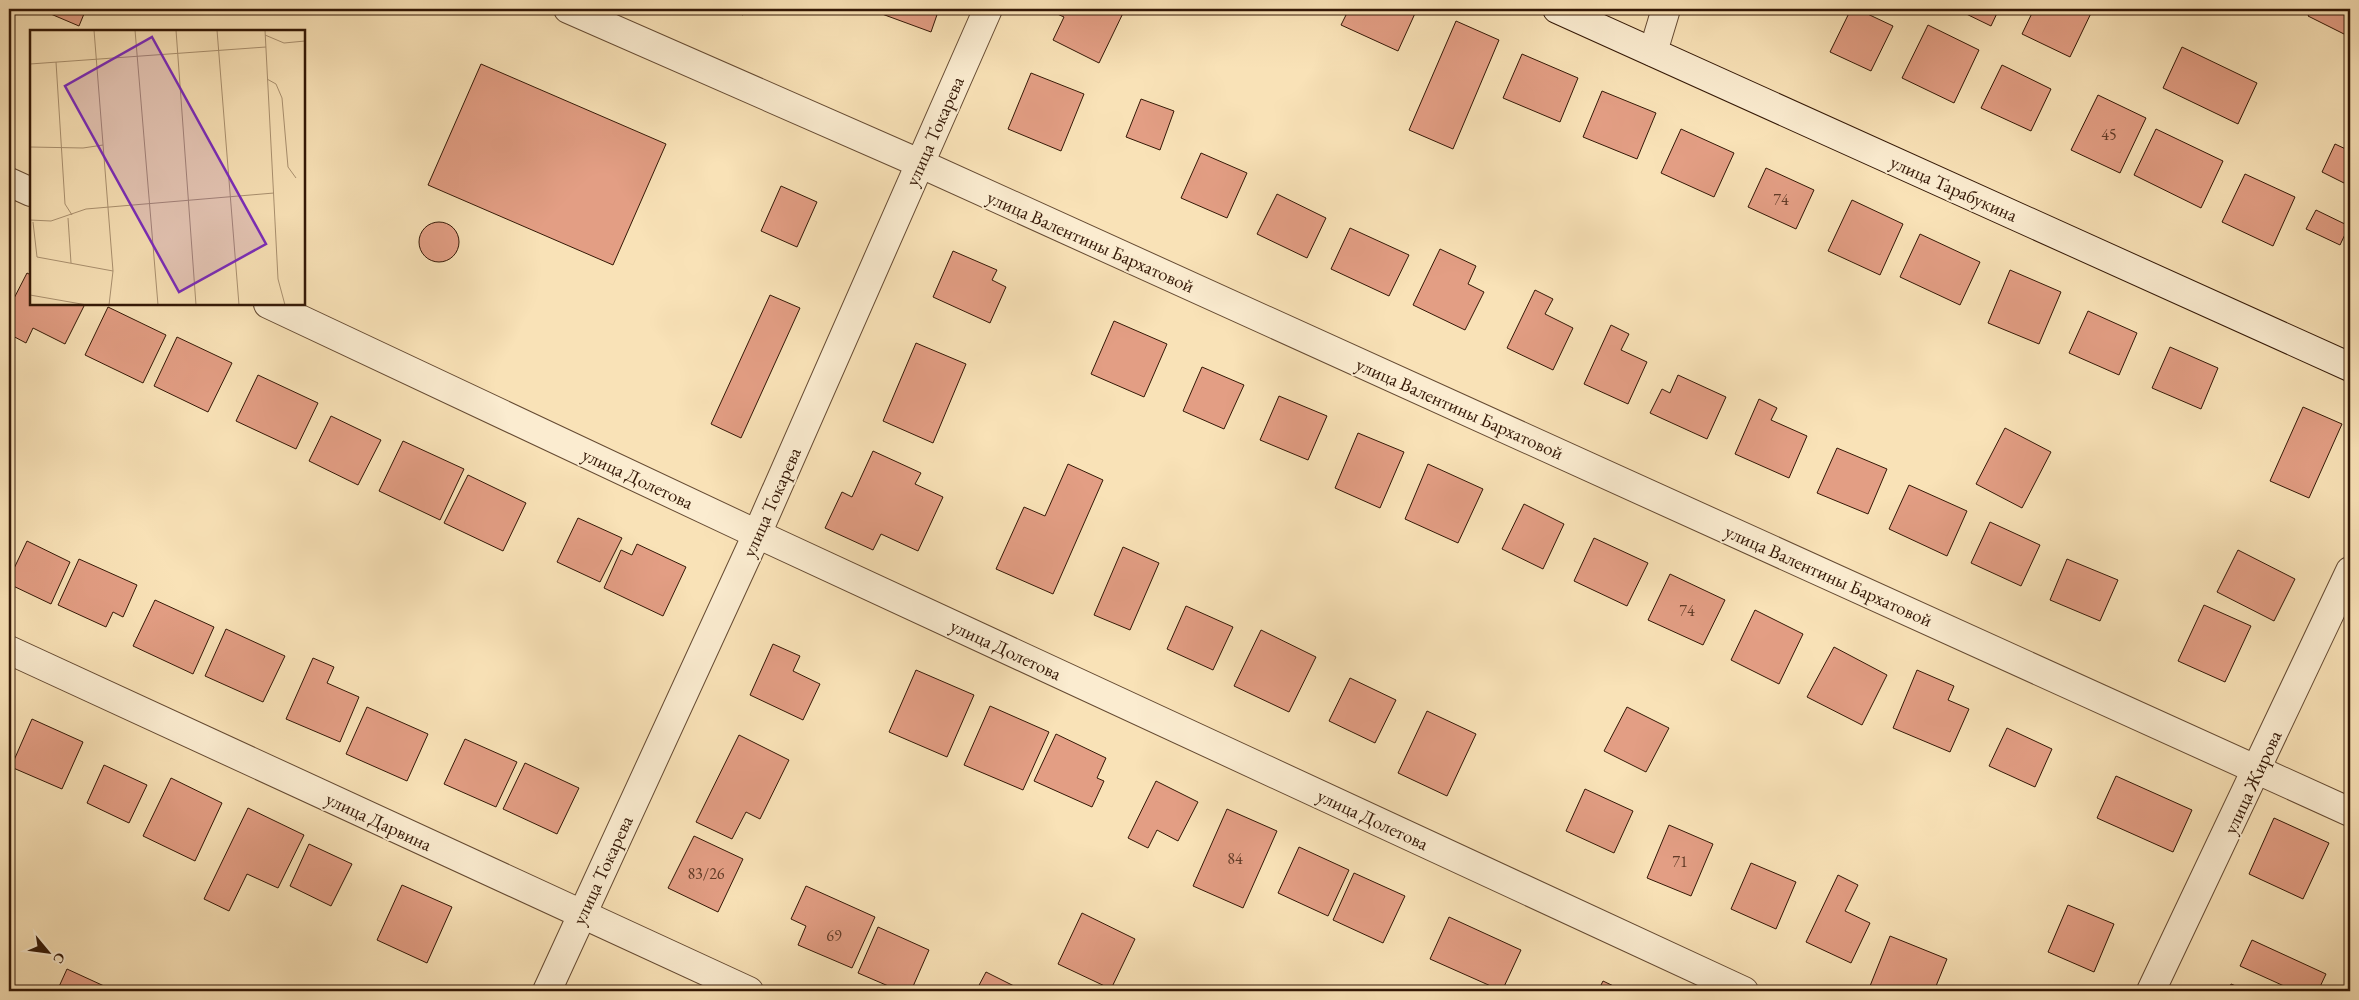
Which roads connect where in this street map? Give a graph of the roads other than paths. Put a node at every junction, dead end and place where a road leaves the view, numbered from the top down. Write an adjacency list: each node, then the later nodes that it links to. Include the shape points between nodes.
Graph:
1 (568, 9): 6 (street, улица Валентины Бархатовой)
2 (988, 9): 6 (street, улица Токарева)
3 (1557, 9): 5 (street, улица Тарабукина)
4 (1666, 9): 5 (street)
5 (1653, 52): 10 (street, улица Тарабукина)
6 (919, 163): 11 (street, улица Токарева); 14 (street, улица Валентины Бархатовой)
7 (9, 182): 8 (street)
8 (30, 192)
9 (270, 305): 11 (street, улица Долетова)
10 (2350, 367)
11 (757, 534): 16 (street, улица Токарева); 19 (street, улица Долетова)
12 (2350, 571): 14 (street, улица Жирова)
13 (9, 650): 16 (street, улица Дарвина)
14 (2258, 769): 15 (street, улица Валентины Бархатовой); 20 (street, улица Жирова)
15 (2350, 812)
16 (581, 915): 17 (street, улица Токарева); 18 (street, улица Дарвина)
17 (547, 991)
18 (750, 991)
19 (1744, 991)
20 (2151, 991)

